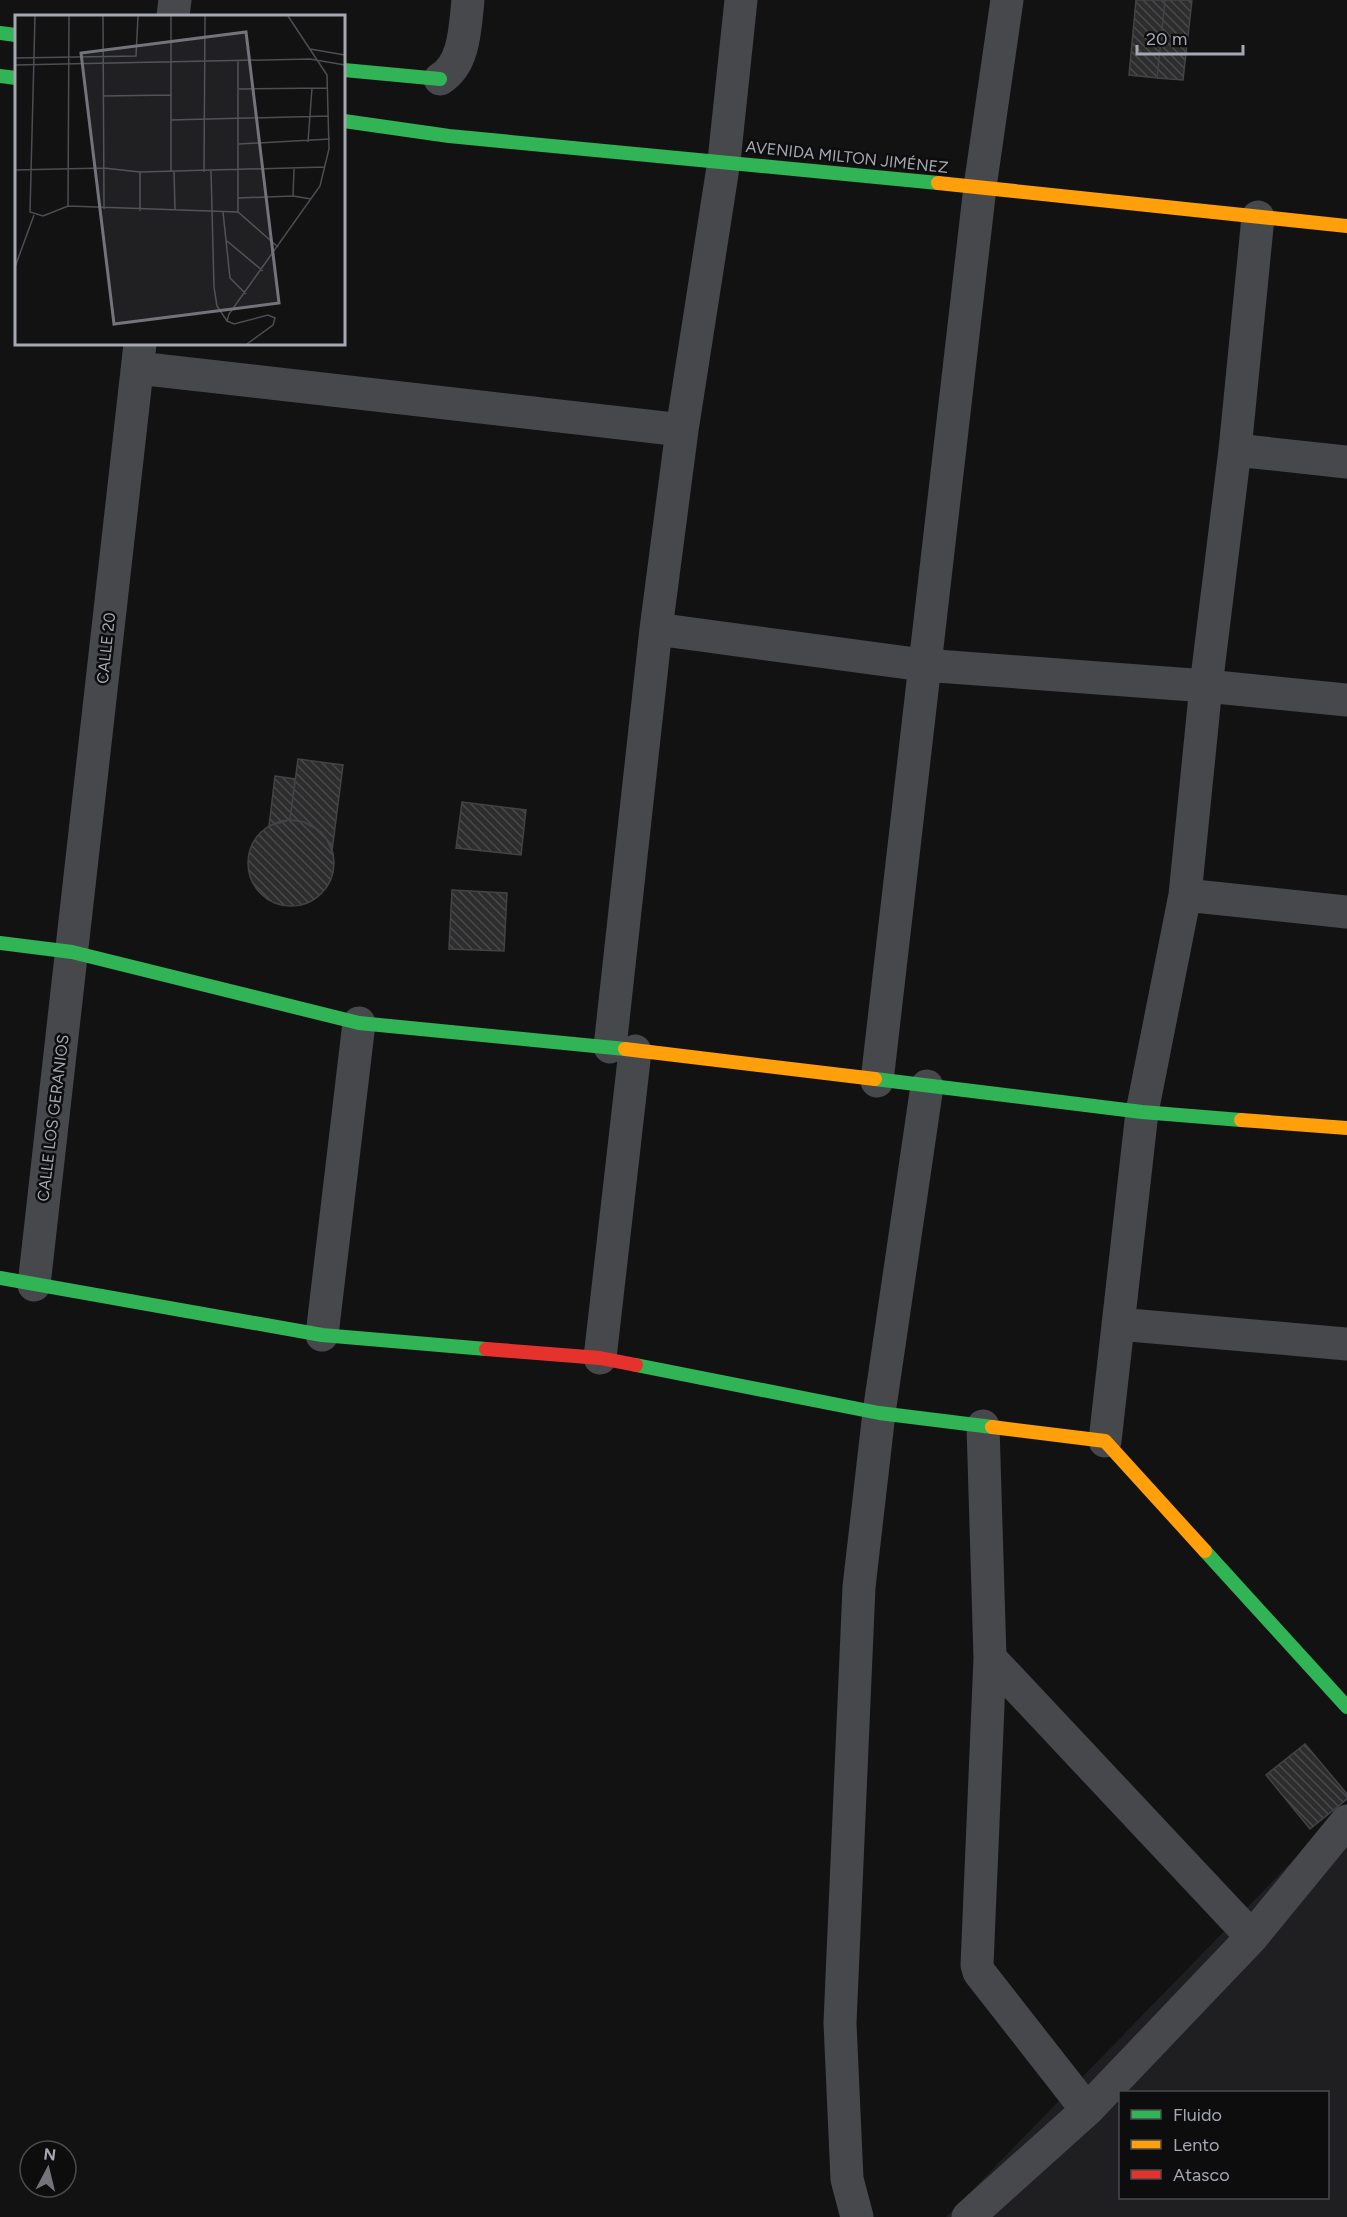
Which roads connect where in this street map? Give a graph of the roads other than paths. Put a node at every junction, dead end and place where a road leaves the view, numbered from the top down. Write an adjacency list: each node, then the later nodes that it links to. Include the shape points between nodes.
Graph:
1 (175, 0): 5 (street)
2 (468, 0): 11 (street, via 458,57 449,74)
3 (741, 0): 13 (street)
4 (1007, 0): 14 (street)
5 (173, 15)
6 (0, 33): 7 (street)
7 (15, 35)
8 (345, 70): 11 (street)
9 (0, 76): 10 (street)
10 (15, 78)
11 (440, 80)
12 (345, 122): 13 (street, AVENIDA MILTON JIMÉNEZ)
13 (724, 162): 14 (street, AVENIDA MILTON JIMÉNEZ); 18 (street)
14 (980, 187): 15 (street, AVENIDA MILTON JIMÉNEZ); 22 (street)
15 (1258, 217): 16 (street, AVENIDA MILTON JIMÉNEZ); 19 (street)
16 (1347, 226)
17 (139, 356): 18 (street); 28 (street, CALLE 20)
18 (682, 430): 21 (street)
19 (1235, 450): 20 (street); 23 (street)
20 (1347, 462)
21 (656, 629): 22 (street); 30 (street)
22 (923, 665): 23 (street); 31 (street)
23 (1206, 686): 24 (street); 25 (street)
24 (1347, 699)
25 (1185, 895): 26 (street); 33 (street)
26 (1347, 912)
27 (0, 943): 28 (street)
28 (72, 952): 29 (street); 36 (street, CALLE LOS GERANIOS)
29 (359, 1023): 30 (street); 38 (street)
30 (623, 1049): 31 (street); 40 (street)
31 (877, 1081): 32 (street)
32 (927, 1086): 33 (street); 41 (street)
33 (1142, 1112): 34 (street); 37 (street)
34 (1347, 1128)
35 (0, 1278): 36 (street)
36 (34, 1285): 38 (street)
37 (1118, 1324): 39 (street); 43 (street)
38 (322, 1335): 40 (street)
39 (1347, 1344)
40 (600, 1358): 41 (street)
41 (879, 1413): 42 (street); 49 (street, via 860,1587 840,2023 847,2179)
42 (983, 1426): 43 (street); 44 (street)
43 (1105, 1441): 45 (street)
44 (990, 1658): 47 (street); 48 (street, via 977,1965)
45 (1347, 1707)
46 (1347, 1821): 47 (street)
47 (1252, 1937): 48 (street)
48 (1087, 2110): 50 (street)
49 (857, 2217)
50 (968, 2217)

